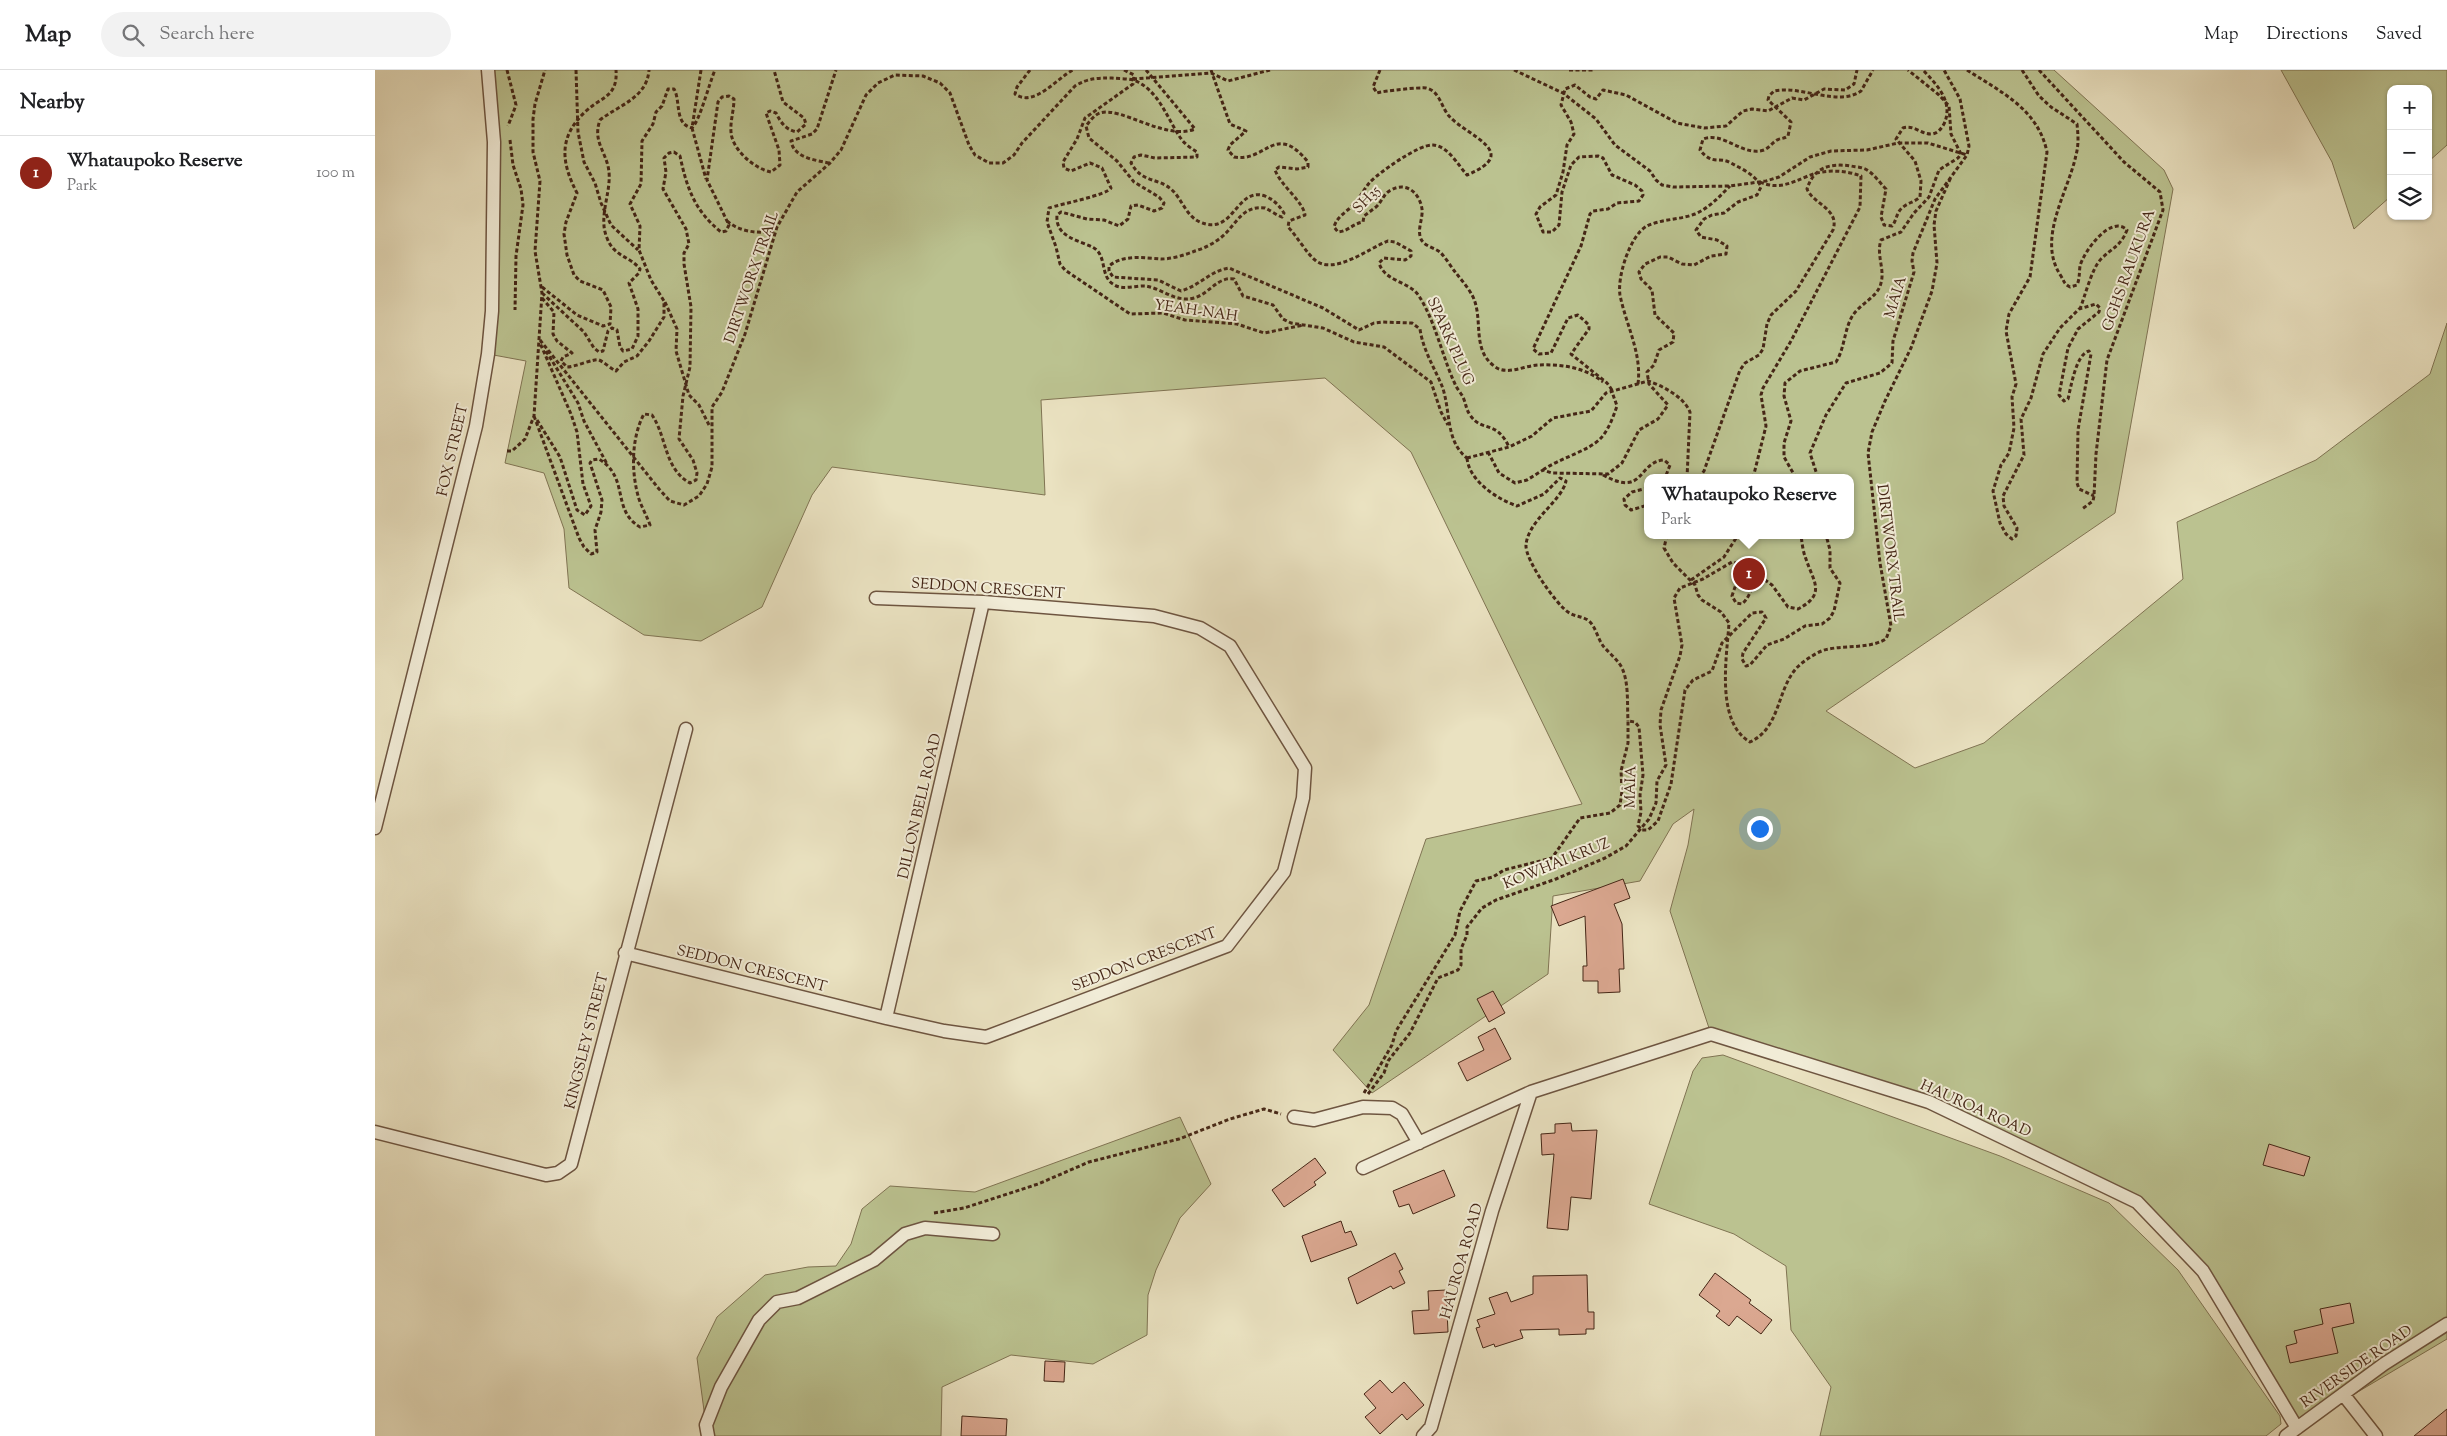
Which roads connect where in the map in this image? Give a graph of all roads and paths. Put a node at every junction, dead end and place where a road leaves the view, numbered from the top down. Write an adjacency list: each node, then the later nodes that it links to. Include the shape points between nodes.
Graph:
1 (488, 70): 94 (street, FOX STREET, via 494,142 492,310 488,354 476,426)
2 (507, 70): 56 (path, via 516,105 508,126 523,205 516,256)
3 (545, 70): 51 (path, via 533,119 533,152 540,181 535,251)
4 (576, 70): 35 (path)
5 (616, 70): 35 (path, via 613,88 607,97)
6 (649, 70): 47 (path, via 641,92 600,120 597,135 609,171)
7 (701, 70): 36 (path)
8 (715, 70): 36 (path, via 700,115)
9 (774, 70): 44 (path, via 783,102 804,118 806,124 797,132 792,131 782,125 776,113 766,113 781,165 771,172 760,170 751,163 731,132 734,99 729,96 722,98 716,110)
10 (837, 70): 41 (path, via 817,129 812,134 791,140 796,152 802,156)
11 (1030, 70): 12 (path, via 1017,87 1015,94 1020,98 1039,94)
12 (1073, 70)
13 (1124, 70): 30 (path, via 1134,75)
14 (1146, 70): 29 (path)
15 (1270, 70): 28 (path, via 1228,82)
16 (1380, 70): 62 (path, SH35, via 1373,87 1377,93 1425,88 1434,92 1445,112 1455,123 1482,140 1491,155 1480,170 1467,175 1445,150 1435,145 1414,150 1370,183 1357,202 1336,219 1334,227 1337,232 1348,231 1363,222 1364,216 1391,189 1402,186 1413,190 1421,199 1423,213 1419,236 1439,252 1475,301 1478,335 1483,354 1489,362 1506,371 1537,365 1576,368)
17 (1514, 70): 31 (path)
18 (1569, 70): 19 (path)
19 (1594, 70)
20 (1857, 70): 32 (path, via 1854,84 1845,90 1830,88)
21 (1873, 70): 32 (path, via 1861,92 1855,95)
22 (1908, 70): 33 (path)
23 (1923, 70): 33 (path)
24 (1945, 70): 40 (path, via 1960,99 1969,146)
25 (1967, 70): 55 (path, via 2021,106 2040,130 2047,152 2030,277 2009,314 2006,332 2016,384 2012,397 2014,428 2009,453 2001,465 1993,491 2000,523 2012,539 2018,532 2003,506 2003,496 2024,455 2021,419 2031,398 2043,354 2060,328)
26 (2023, 70): 55 (path, via 2039,96 2077,124 2076,156 2050,243 2057,273 2065,284 2070,287 2077,285 2082,261 2100,235 2116,225 2127,230 2112,252 2101,259)
27 (2039, 70): 81 (path, GGHS RAUKURA, via 2124,162 2160,192 2164,203 2107,360)
28 (1211, 71): 29 (path); 66 (path, SPARK PLUG, via 1230,124 1246,131 1230,145 1228,150 1234,157 1244,159 1274,144 1284,144 1295,149 1308,162 1304,169 1279,167 1275,170 1284,187 1304,209 1305,215 1289,221 1289,227 1315,260 1334,265 1387,241 1411,251 1411,256 1405,260 1385,258 1379,263 1381,269 1390,278 1415,291 1471,417 1501,432)
29 (1155, 79): 30 (path); 37 (path, via 1195,128)
30 (1134, 80): 37 (path, DIRTWORX TRAIL, via 1150,92 1167,112); 41 (path, DIRTWORX TRAIL, via 1085,80 1067,92 1014,155 1003,162 989,163 975,155 969,145 950,92 940,83 923,76 895,75 878,83 866,95 841,150); 57 (path, YEAH-NAH, via 1130,88 1085,118 1063,162 1064,168 1071,171 1090,163 1102,168 1111,188 1103,194 1049,208 1047,222 1060,264 1130,314 1163,313 1190,320 1237,324 1264,334)
31 (1563, 93): 34 (path, via 1575,85 1596,99 1603,90 1626,95 1689,127 1725,126 1743,111); 46 (path, via 1596,119 1610,141 1651,171 1662,185); 62 (path, via 1561,104 1571,122 1573,134 1567,145 1556,194 1540,206 1536,214 1543,232 1551,232 1559,225 1561,192 1571,165 1579,157 1603,158 1612,175 1635,185 1643,195 1639,201 1617,204 1590,214 1581,246 1533,350 1539,354 1551,353 1569,318 1578,315 1587,321 1589,329 1571,354)
32 (1815, 94): 34 (path, via 1804,100 1791,98); 34 (path, via 1774,91 1769,100)
33 (1945, 101): 38 (path, via 1946,117 1939,132 1932,134 1907,126 1899,132); 39 (path, via 1951,112 1951,134)
34 (1776, 108): 45 (path, via 1791,122 1791,128 1788,136 1776,140 1768,148 1744,150 1726,140 1707,138 1700,146 1709,159 1733,164)
35 (578, 120): 47 (path, via 584,162); 51 (path, via 565,147 567,174 577,193 565,222 564,242 574,275 603,290 611,306 610,324 603,326 577,315)
36 (692, 128): 44 (path); 50 (path, via 679,116 674,89 668,89 642,141 641,184 630,204 639,226)
37 (1177, 131): 57 (path, via 1143,124 1112,112 1099,113 1091,119 1086,126 1089,138 1117,161 1134,182 1164,203 1162,208 1154,211 1131,206 1129,218 1119,226 1061,212 1057,220 1062,231 1101,254 1107,279 1113,285 1125,288 1144,286 1184,299 1195,298 1223,279 1233,279 1243,296 1273,305 1283,319 1291,323); 65 (path, DIRTWORX TRAIL, via 1183,141 1197,152 1197,157 1141,155 1134,157 1131,163 1137,173 1173,190 1198,221 1213,226 1227,220 1248,196 1258,194 1271,198 1285,213 1282,216 1267,209 1253,208 1243,213 1215,242 1195,252 1171,258 1143,256 1113,262 1109,271 1113,277 1158,280 1181,291 1192,288 1218,270 1229,268 1323,308 1359,330 1374,322 1412,323 1420,328 1422,341 1442,386)
38 (1898, 143): 39 (path, via 1927,143); 42 (path, via 1915,161 1922,189 1920,197 1901,209 1892,226 1881,221 1887,190 1866,169 1831,165 1822,167); 45 (path, via 1867,150 1831,151 1810,158 1779,177)
39 (1961, 154): 40 (path); 78 (path, via 1939,170 1929,197 1906,227 1899,234 1881,240 1880,288 1853,316 1836,362 1801,371 1785,383 1784,396 1791,421 1784,443 1784,457)
40 (1967, 155): 43 (path, MĀIA)
41 (830, 163): 49 (path, DIRTWORX TRAIL, via 797,192)
42 (1815, 174): 45 (path, via 1778,186); 76 (path, via 1807,189 1831,213 1835,226 1796,291 1771,314 1763,349 1740,370); 77 (path, via 1851,172 1861,176 1860,207 1763,388 1761,395 1766,426)
43 (1951, 177): 79 (path, MĀIA, via 1935,199 1916,244 1911,261 1914,272 1893,341 1892,363 1880,373 1852,380 1841,391 1826,414 1810,453); 91 (path, DIRTWORX TRAIL, via 1935,218 1937,263 1932,290 1911,348 1872,432 1868,454 1880,563 1891,626 1886,639 1867,646 1824,650 1800,665 1770,725 1762,736 1750,742 1737,732 1729,710 1724,667)
44 (707, 180): 48 (path)
45 (1759, 182): 46 (path); 59 (path, via 1761,187 1757,194 1738,202 1725,213 1712,215 1697,226 1701,237 1727,246 1726,254 1711,256 1694,264 1660,258 1641,268 1640,276 1654,296 1655,315 1674,333 1673,342 1657,353 1654,365 1647,372)
46 (1730, 186): 61 (path, via 1709,207 1694,215 1645,227 1629,246 1620,290 1634,338)
47 (605, 212): 50 (path, via 614,230); 52 (path, via 605,236 611,247 640,269 629,283 638,309 638,336 632,349 623,351 617,330 611,328 603,351 599,352 584,332)
48 (724, 218): 49 (path, via 744,230 772,232); 60 (path, via 729,226 721,232 697,208 680,156 669,152 664,158 667,172 663,189 686,229 689,244 684,254 691,307 690,367)
49 (777, 227): 64 (path, DIRTWORX TRAIL, via 745,334 713,407)
50 (639, 250): 54 (path, via 651,280)
51 (542, 287): 52 (path)
52 (542, 293): 53 (path)
53 (542, 298): 54 (path, via 555,312 553,334 571,353 561,361 567,367 586,364 594,359 616,371 624,362 637,356 649,341 664,317); 58 (path)
54 (665, 301): 60 (path, via 677,330 676,351)
55 (2079, 309): 81 (path, via 2096,304 2100,308 2094,318 2078,330 2068,348 2059,395 2064,401 2068,399 2079,362 2089,351 2078,430 2077,484 2079,489)
56 (515, 310)
57 (1307, 325): 65 (path, via 1323,328 1353,342 1384,347 1426,377)
58 (539, 340): 63 (path); 63 (path, via 577,432 579,463 591,506 585,514 577,510 560,457); 69 (path); 71 (path, via 578,403)
59 (1647, 381): 61 (path); 73 (path, via 1667,403 1667,410 1639,430 1617,469); 75 (path, via 1676,395 1687,405 1690,412)
60 (686, 383): 64 (path, via 689,395 699,405); 69 (path, via 679,439 693,460 696,480 690,484 674,468 652,415 644,414 639,423)
61 (1638, 384): 62 (path)
62 (1613, 390): 66 (path, via 1606,393 1591,411 1553,418 1532,436); 72 (path, via 1617,406 1601,437 1593,445 1567,455)
63 (534, 416): 67 (path, via 525,439 512,451); 71 (path, via 579,538 591,554 596,554 595,530 602,500 590,463 599,459)
64 (711, 430): 69 (path, via 712,467 707,484 699,496 684,505 671,501)
65 (1451, 430): 70 (path, DIRTWORX TRAIL, via 1461,453)
66 (1509, 447): 68 (path)
67 (507, 451)
68 (1488, 452): 70 (path); 72 (path, via 1499,473 1515,483)
69 (634, 456): 71 (path, via 637,490 650,525 646,527 633,523 626,513 617,481)
70 (1467, 458): 92 (path, DIRTWORX TRAIL, via 1471,473 1479,482 1517,506 1544,494 1561,478 1566,481 1563,490 1531,532 1527,550 1553,595 1566,611 1588,620 1621,667)
71 (607, 464)
72 (1543, 470): 73 (path, via 1552,474)
73 (1602, 474): 74 (path, via 1616,483 1625,484 1659,460 1664,460 1669,465)
74 (1666, 474)
75 (1687, 474)
76 (1702, 474)
77 (1754, 474)
78 (1794, 474)
79 (1817, 474)
80 (1644, 489): 82 (path, via 1632,492 1625,499 1625,505 1631,510)
81 (2094, 496): 83 (path, via 2093,502)
82 (1644, 506)
83 (2083, 509)
84 (1666, 539): 88 (path, DIRTWORX TRAIL, via 1665,548 1673,563)
85 (1736, 539): 88 (path, via 1724,557)
86 (1802, 539): 88 (path, KOWHAI KRUZ, via 1817,584 1814,595 1798,609 1788,607 1765,580 1755,584 1745,601 1736,603 1732,596 1738,584 1739,569 1733,562 1703,579)
87 (1827, 539): 91 (path, MĀIA, via 1831,550 1830,568 1840,584 1830,618 1767,645 1746,666 1743,653 1765,615 1752,613)
88 (1692, 581): 91 (path, DIRTWORX TRAIL, via 1702,600 1727,617); 95 (path, KOWHAI KRUZ, via 1680,588 1674,598 1682,645 1661,710 1666,765 1655,787 1656,802)
89 (875, 598): 90 (street, SEDDON CRESCENT)
90 (983, 602): 97 (street, DILLON BELL ROAD); 97 (street, SEDDON CRESCENT, via 1154,616 1200,628 1230,646 1305,768 1303,798 1295,834 1285,872 1227,946 986,1037)
91 (1728, 637): 95 (path, MĀIA, via 1717,652 1712,672 1693,680 1685,690 1671,784 1658,821 1648,830)
92 (1628, 721): 95 (path, MĀIA, via 1639,727 1643,775 1638,826); 99 (path, MĀIA, via 1620,805 1610,813 1579,818 1552,858 1476,881 1460,911 1455,935 1396,1031 1392,1046 1366,1086)
93 (686, 729): 96 (street, KINGSLEY STREET)
94 (375, 828)
95 (1642, 830): 99 (path, KOWHAI KRUZ, via 1626,846 1605,858 1482,908 1467,927 1458,970 1438,978 1411,1033 1388,1061 1379,1080)
96 (625, 953): 97 (street, SEDDON CRESCENT); 101 (street, KINGSLEY STREET, via 571,1164 558,1173 546,1175)
97 (886, 1018)
98 (1531, 1092): 102 (street, HAUROA ROAD); 108 (street, HAUROA ROAD, via 1711,1034 1929,1102 2137,1202 2203,1271); 110 (street, HAUROA ROAD, via 1492,1211 1431,1427)
99 (1357, 1109): 100 (street, via 1314,1120); 102 (street, via 1392,1108 1402,1114)
100 (1294, 1117): 104 (path, via 1264,1109 1179,1139 1089,1162 1037,1184 964,1208)
101 (375, 1132)
102 (1419, 1143): 103 (street, HAUROA ROAD)
103 (1363, 1168)
104 (926, 1215)
105 (993, 1234): 109 (street, via 925,1228 905,1234 874,1260 798,1298 777,1302 759,1320 721,1388 706,1425)
106 (2447, 1324): 107 (street, RIVERSIDE ROAD)
107 (2343, 1394): 108 (street, RIVERSIDE ROAD); 112 (street)
108 (2297, 1428): 111 (street, RIVERSIDE ROAD)
109 (708, 1436)
110 (1423, 1436)
111 (2286, 1436)
112 (2376, 1436)

